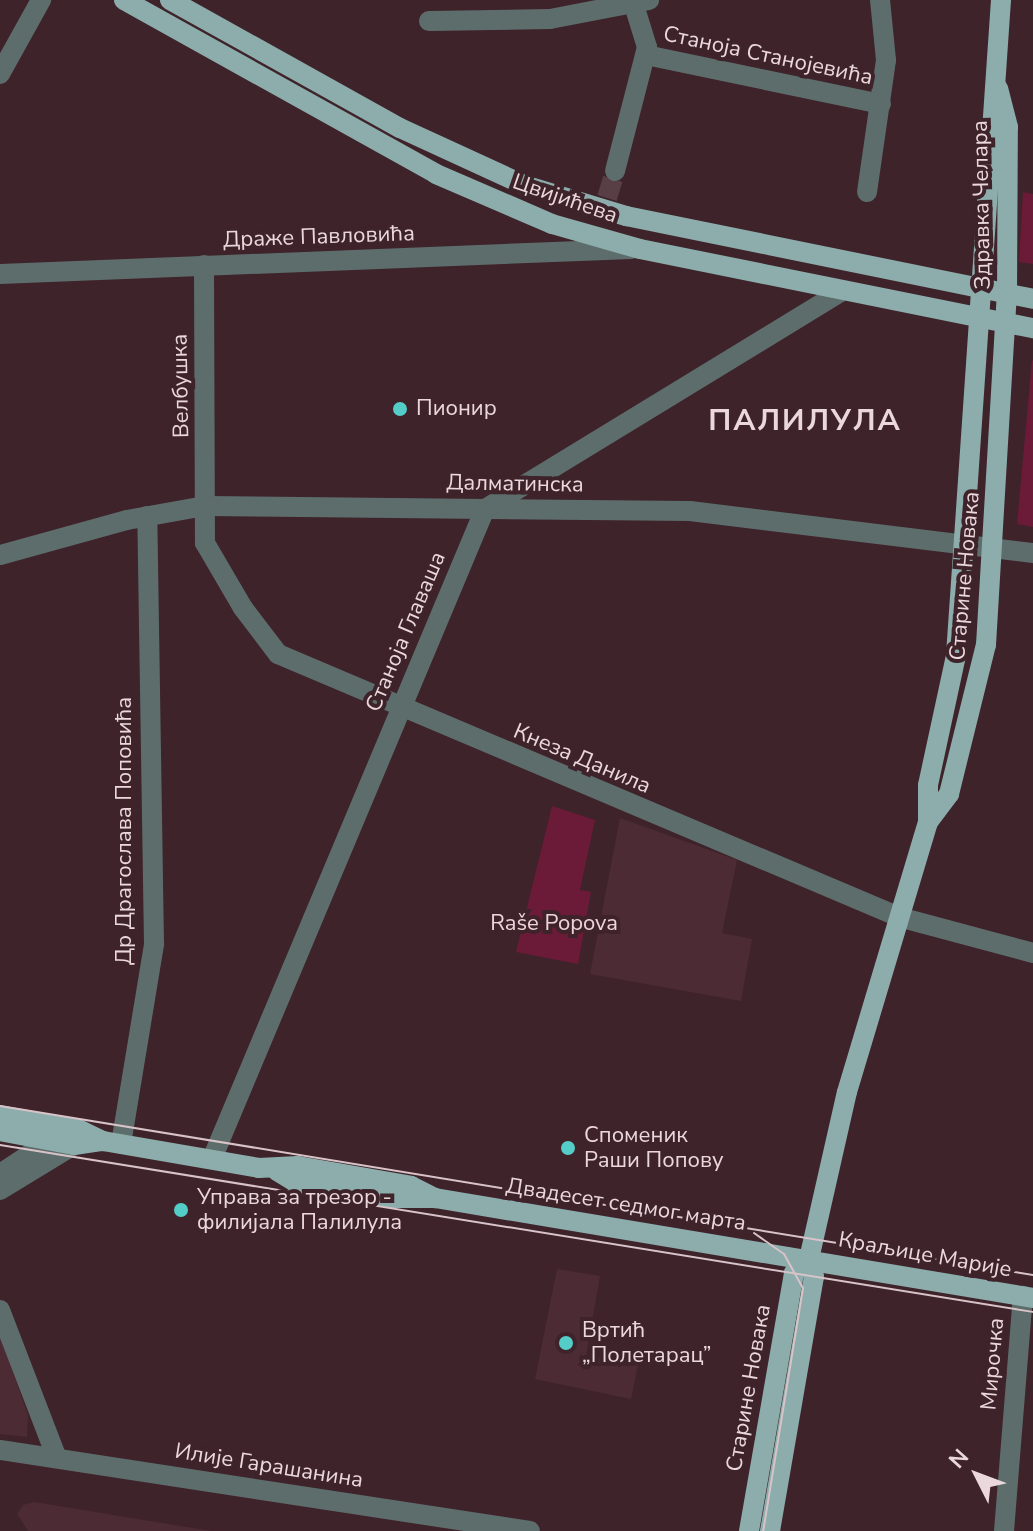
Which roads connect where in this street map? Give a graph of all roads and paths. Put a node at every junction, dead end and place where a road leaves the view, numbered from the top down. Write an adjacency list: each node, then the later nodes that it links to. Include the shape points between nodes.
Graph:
1 (41, 0): 9 (street)
2 (124, 0): 14 (main road, Цвијићева, via 436,174 552,224)
3 (170, 0): 17 (main road, Цвијићева, via 457,157 606,204)
4 (880, 0): 11 (street, via 887,39)
5 (1001, 0): 10 (main road, Здравка Челара)
6 (641, 3): 7 (street, via 491,24); 8 (street)
7 (429, 21)
8 (646, 55): 11 (street, Станоја Станојевића); 12 (street)
9 (0, 74)
10 (998, 86): 17 (main road, Здравка Челара, via 989,126); 19 (main road, Здравка Челара, via 1008,127)
11 (881, 104): 13 (street)
12 (615, 171)
13 (867, 192)
14 (640, 249): 15 (street, Драже Павловића); 18 (main road, Цвијићева)
15 (204, 265): 16 (street, Драже Павловића); 24 (street, Велбушка)
16 (0, 274)
17 (980, 289): 19 (main road, Цвијићева); 21 (main road, Здравка Челара)
18 (841, 292): 21 (main road, Цвијићева); 25 (street)
19 (1007, 295): 20 (main road, Цвијићева); 22 (main road, Здравка Челара)
20 (1033, 299)
21 (979, 319): 22 (main road, Цвијићева); 27 (main road, Старине Новака)
22 (1006, 324): 23 (main road, Цвијићева); 28 (main road, Старине Новака)
23 (1033, 328)
24 (205, 506): 25 (street, Далматинска); 26 (street, Далматинска); 31 (street, Кнеза Данила, via 208,554 269,645 288,661)
25 (485, 509): 27 (street, Далматинска, via 690,511); 31 (street, Станоја Главаша)
26 (147, 516): 30 (street, Далматинска); 38 (street, Др Драгослава Поповића, via 154,944)
27 (965, 542): 28 (street, Далматинска); 32 (main road, Старине Новака, via 956,655 928,785)
28 (994, 545): 29 (street, Далматинска); 32 (main road, Старине Новака, via 986,645 973,709 949,794)
29 (1033, 553)
30 (0, 555)
31 (400, 708): 33 (street, Кнеза Данила); 40 (street, Станоја Главаша)
32 (928, 822): 33 (main road, Старине Новака)
33 (899, 917): 34 (street, Кнеза Данила); 43 (main road, Старине Новака, via 847,1092)
34 (1033, 953)
35 (0, 1115): 38 (main road, Двадесет седмог марта, via 78,1129)
36 (0, 1131): 37 (main road, Двадесет седмог марта)
37 (48, 1140): 38 (street, via 72,1135); 39 (main road, Двадесет седмог марта); 41 (street)
38 (112, 1142): 39 (main road, Двадесет седмог марта); 40 (main road, Двадесет седмог марта)
39 (74, 1145): 42 (street)
40 (212, 1159): 43 (main road, Двадесет седмог марта, via 277,1171 295,1182 408,1201 435,1198)
41 (0, 1174)
42 (0, 1190)
43 (809, 1259): 44 (main road, Краљице Марије); 49 (main road, Старине Новака, via 794,1273); 50 (main road, Старине Новака, via 814,1277)
44 (1028, 1297): 51 (street, Мирочка)
45 (0, 1310): 47 (street)
46 (0, 1450): 47 (street, Илије Гарашанина)
47 (56, 1456): 48 (street, Илије Гарашанина)
48 (530, 1531)
49 (749, 1531)
50 (770, 1531)
51 (1004, 1531)

